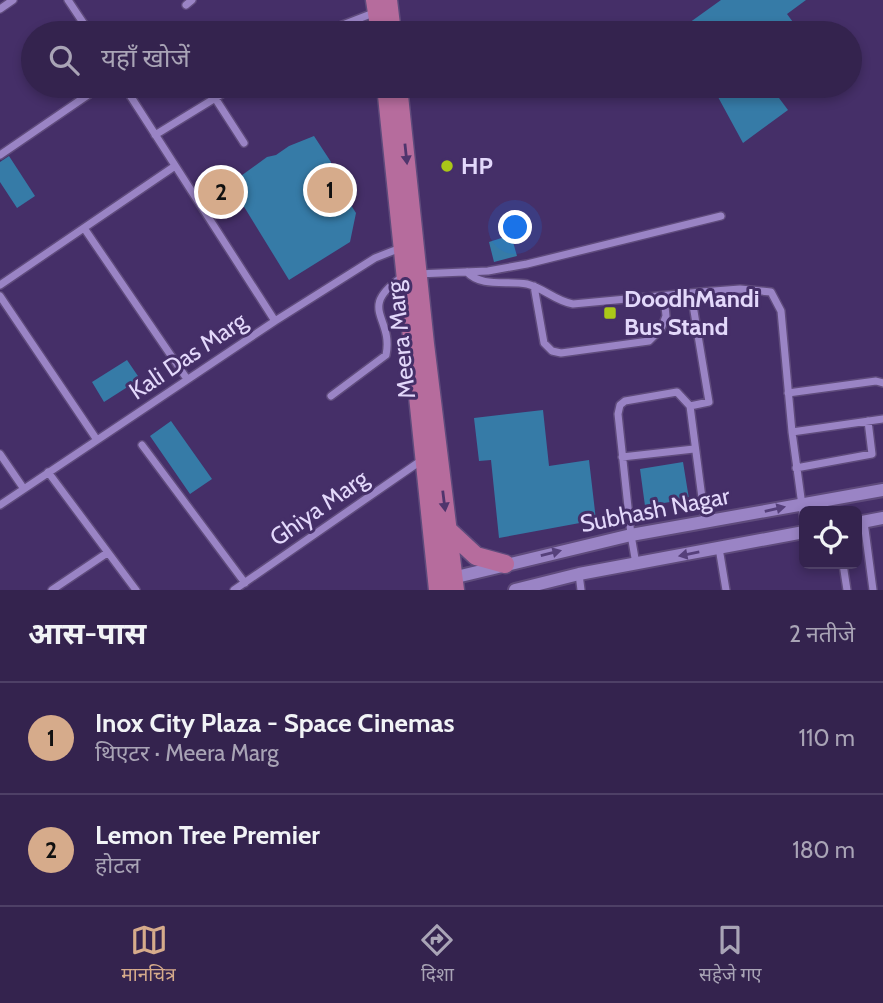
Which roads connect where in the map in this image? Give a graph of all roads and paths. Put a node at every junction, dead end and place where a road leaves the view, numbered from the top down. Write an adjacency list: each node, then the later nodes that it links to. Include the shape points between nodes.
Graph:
1 (13, 0): 4 (street)
2 (68, 0): 5 (street)
3 (380, 4): 6 (street); 7 (main road)
4 (0, 9)
5 (82, 21)
6 (346, 21)
7 (387, 21)
8 (83, 98): 15 (street)
9 (132, 98): 13 (street)
10 (215, 98): 13 (street); 14 (street)
11 (388, 98): 19 (main road, Meera Marg)
12 (399, 98): 19 (main road, Meera Marg, one-way to 19)
13 (155, 135): 16 (street)
14 (244, 143)
15 (0, 155)
16 (175, 166): 18 (street); 27 (street)
17 (721, 216): 20 (street, via 527,264)
18 (84, 228): 22 (street); 28 (street)
19 (409, 246): 21 (main road, Meera Marg); 27 (street, Kali Das Marg, via 375,258)
20 (467, 272): 21 (street); 23 (street, via 486,282)
21 (412, 274): 31 (street, via 386,289 380,298 386,355); 40 (main road, Meera Marg); 52 (main road, Meera Marg, one-way to 52)
22 (0, 285)
23 (534, 286): 26 (street, via 560,302 573,304); 26 (street, via 544,343 561,353 649,341 666,316)
24 (691, 293): 26 (street); 30 (street, via 771,292 781,311); 32 (street, via 709,402)
25 (0, 296): 36 (street)
26 (664, 296)
27 (275, 321): 28 (street, Kali Das Marg)
28 (187, 379): 36 (street, Kali Das Marg)
29 (883, 383): 30 (street)
30 (788, 393): 35 (street)
31 (331, 396)
32 (690, 406): 38 (street); 41 (street, via 677,392 625,401 618,414)
33 (883, 419): 34 (street)
34 (868, 421): 35 (street); 42 (street, via 872,454)
35 (792, 432): 42 (street)
36 (97, 440): 43 (street, Kali Das Marg)
37 (142, 445): 62 (street)
38 (694, 449): 41 (street); 50 (street)
39 (0, 454): 44 (street)
40 (425, 457): 62 (street, Ghiya Marg); 63 (main road, Meera Marg)
41 (622, 457): 55 (street)
42 (796, 468): 46 (street)
43 (48, 472): 44 (street, Kali Das Marg); 57 (street)
44 (24, 489): 47 (street, Kali Das Marg)
45 (883, 490): 46 (street, Subhash Nagar)
46 (802, 503): 48 (street); 50 (street, Subhash Nagar, one-way to 46)
47 (0, 505)
48 (802, 506)
49 (883, 518): 51 (street)
50 (705, 521): 55 (street, Subhash Nagar)
51 (862, 523)
52 (447, 529): 58 (main road, via 476,556); 63 (main road, Meera Marg)
53 (799, 533): 56 (street)
54 (862, 533): 71 (street)
55 (631, 535): 58 (street, Subhash Nagar, one-way to 55); 59 (street)
56 (719, 548): 59 (street, one-way to 59); 69 (street)
57 (107, 553): 65 (street); 66 (street)
58 (505, 564): 63 (street, Subhash Nagar)
59 (636, 564): 61 (street)
60 (844, 569): 70 (street)
61 (579, 574): 64 (street); 68 (street)
62 (245, 583): 67 (street, Ghiya Marg)
63 (446, 585)
64 (522, 589)
65 (52, 590)
66 (136, 590)
67 (234, 590)
68 (581, 590)
69 (726, 590)
70 (847, 590)
71 (873, 590)

